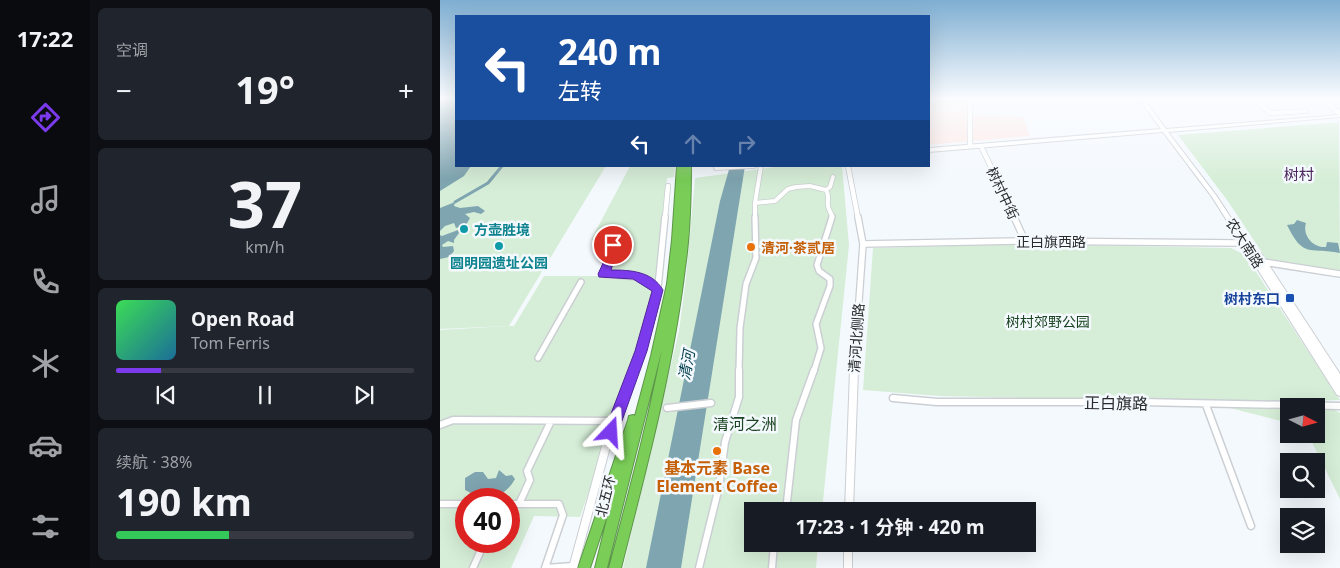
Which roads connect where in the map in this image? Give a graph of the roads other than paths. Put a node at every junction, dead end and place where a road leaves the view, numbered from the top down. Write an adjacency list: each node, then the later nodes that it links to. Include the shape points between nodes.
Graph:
1 (970, 126): 6 (street)
2 (1161, 126): 5 (main road, 农大南路)
3 (1162, 126): 5 (main road, 农大南路)
4 (1208, 126): 5 (main road)
5 (1164, 129): 6 (main road); 7 (main road); 23 (main road, 农大南路, via 1218,196); 30 (main road, 农大南路, via 1226,212)
6 (970, 145): 7 (main road); 8 (main road)
7 (981, 146): 19 (street, 树村中街)
8 (930, 149)
9 (680, 167): 27 (highway, 北五环, via 671,283)
10 (688, 167): 53 (highway, 北五环, via 680,282 667,352)
11 (734, 167): 14 (street)
12 (761, 167): 18 (street)
13 (848, 167): 21 (street, 清河北侧路)
14 (716, 168)
15 (833, 177): 17 (street)
16 (668, 186): 26 (street)
17 (826, 190): 18 (street, via 796,187 775,201); 40 (street, via 831,223 817,265 819,271 830,279 830,286 816,324 821,348 796,420)
18 (755, 203): 54 (street, via 756,258 746,284 740,328 739,397 725,442 719,487)
19 (1025, 241): 20 (street, 正白旗西路); 21 (street, 正白旗西路)
20 (1239, 243)
21 (863, 244): 41 (street, 清河北侧路, via 852,396)
22 (613, 245): 26 (street, via 603,274 635,275)
23 (1263, 262): 24 (street); 29 (main road, 农大南路)
24 (1340, 274)
25 (582, 282): 28 (street)
26 (658, 290): 37 (street, via 641,351)
27 (656, 353): 49 (highway); 52 (highway, 北五环)
28 (538, 358)
29 (1340, 381)
30 (1340, 392)
31 (893, 398): 33 (street, 正白旗路, via 946,402)
32 (711, 403): 35 (street)
33 (1206, 405): 34 (street, 正白旗路); 45 (street)
34 (1340, 406)
35 (670, 407)
36 (551, 421): 37 (street); 38 (street, via 453,420); 39 (street, via 527,471 530,480)
37 (615, 421): 49 (street)
38 (441, 426)
39 (520, 502)
40 (787, 502)
41 (849, 502)
42 (440, 504): 43 (street)
43 (455, 504)
44 (520, 504): 51 (street, via 559,504 563,514)
45 (1251, 526)
46 (773, 552): 55 (street)
47 (848, 552): 56 (street)
48 (479, 553): 50 (street)
49 (577, 567): 51 (street)
50 (473, 568)
51 (545, 568)
52 (602, 568)
53 (615, 568)
54 (699, 568)
55 (772, 568)
56 (848, 568)

